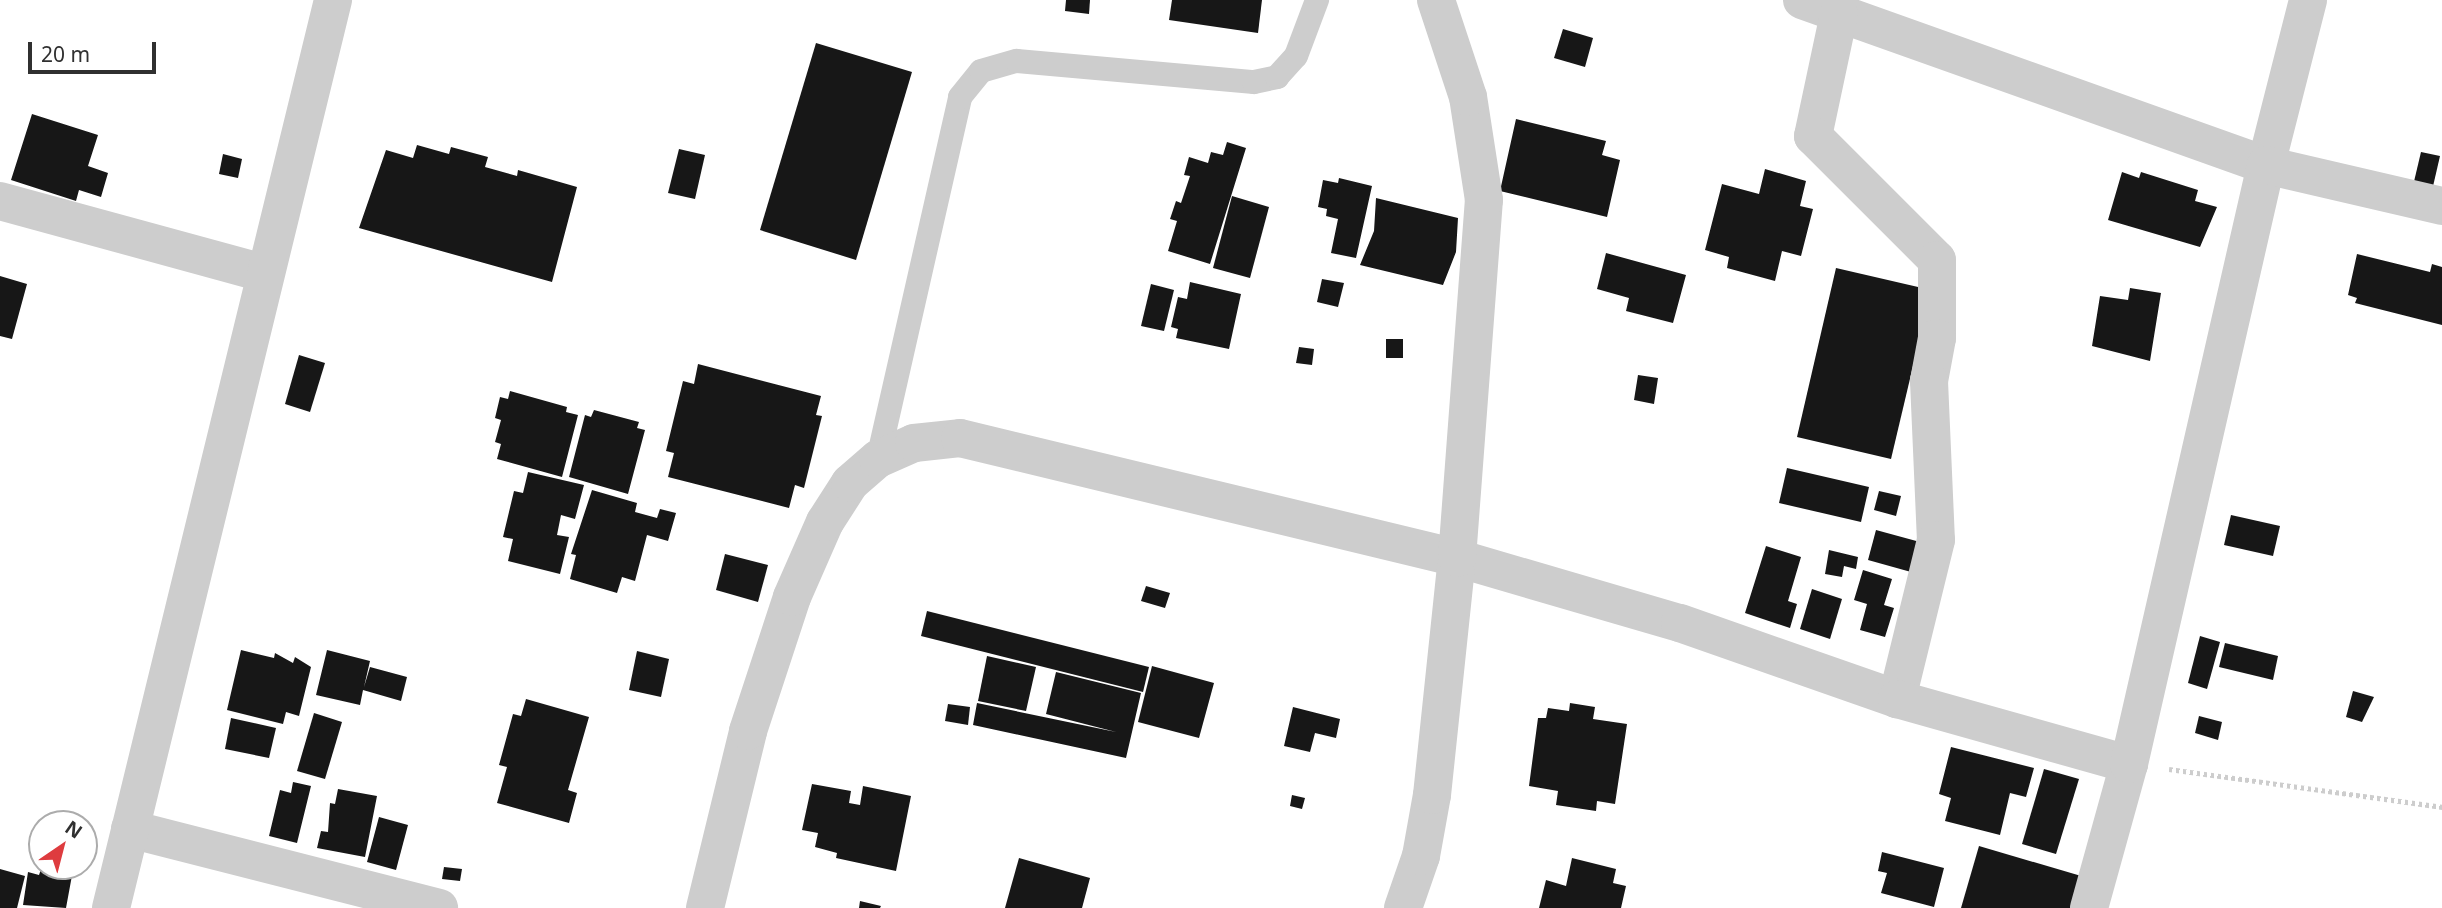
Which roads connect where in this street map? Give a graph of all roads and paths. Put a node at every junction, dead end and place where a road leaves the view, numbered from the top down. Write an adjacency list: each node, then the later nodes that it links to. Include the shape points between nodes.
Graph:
1 (333, 0): 10 (street)
2 (1317, 0): 11 (lane, via 1296,56 1277,77 1254,82 1017,61 981,71 960,97)
3 (1436, 0): 12 (street, via 1468,97 1484,200)
4 (1801, 0): 6 (street)
5 (2308, 0): 7 (street)
6 (1839, 14): 7 (street); 13 (street, via 1813,136 1937,260 1937,338 1929,381 1936,540)
7 (2266, 165): 9 (street); 14 (street)
8 (0, 201): 10 (street)
9 (2442, 206)
10 (264, 273): 16 (street)
11 (878, 459): 12 (street, via 914,443 960,438); 19 (street, via 850,484 825,522 792,597 748,731)
12 (1457, 558): 13 (street, via 1681,623); 20 (street, via 1432,795 1421,856)
13 (1897, 699): 14 (street)
14 (2129, 764): 15 (path); 21 (street)
15 (2442, 807)
16 (131, 829): 17 (street); 18 (street)
17 (111, 908)
18 (439, 908)
19 (705, 908)
20 (1403, 908)
21 (2089, 908)

